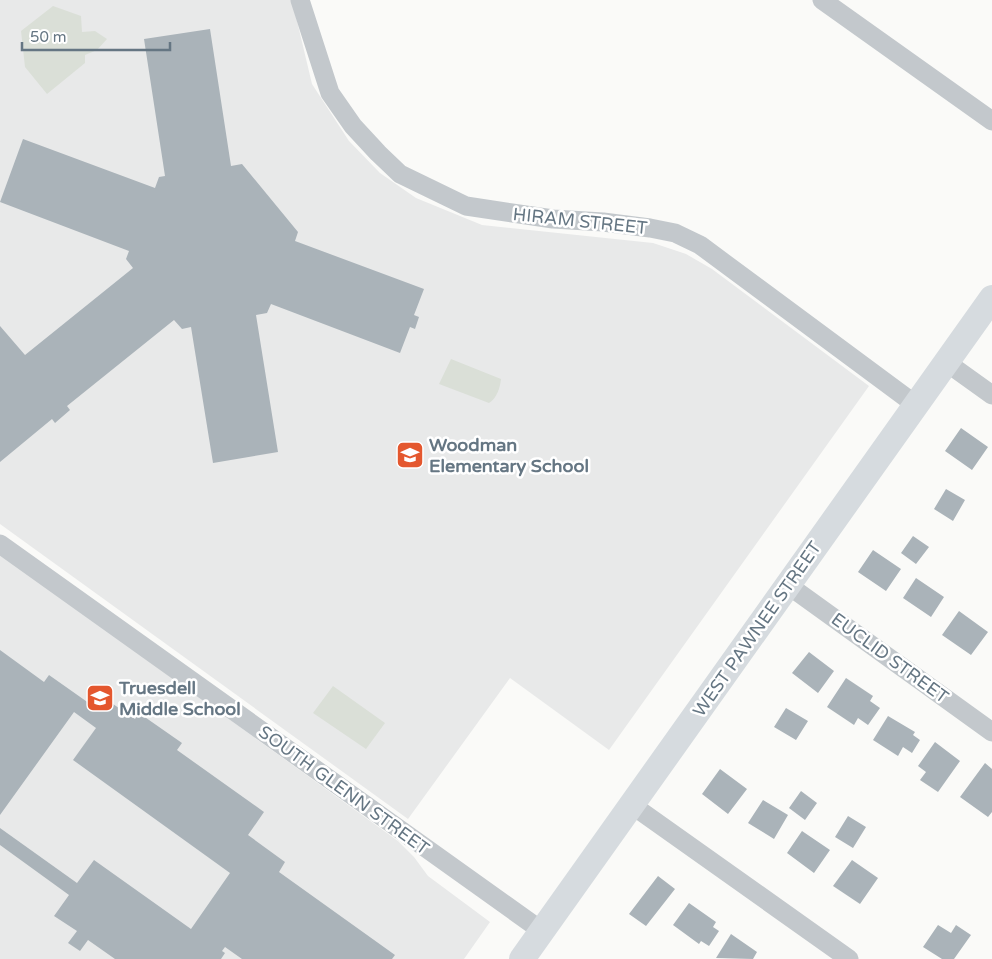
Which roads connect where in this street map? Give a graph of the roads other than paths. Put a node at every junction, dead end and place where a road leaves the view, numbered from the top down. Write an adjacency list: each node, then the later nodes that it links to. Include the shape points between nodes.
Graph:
1 (300, 0): 7 (street, HIRAM STREET, via 330,93 353,126 400,174 466,206 675,233 700,245)
2 (822, 0): 3 (street)
3 (992, 121)
4 (992, 298): 5 (main road, WEST PAWNEE STREET)
5 (946, 362): 6 (street); 7 (main road, WEST PAWNEE STREET)
6 (992, 395)
7 (916, 405): 9 (main road, WEST PAWNEE STREET)
8 (0, 544): 12 (street, SOUTH GLENN STREET)
9 (788, 585): 10 (street, EUCLID STREET); 11 (main road, WEST PAWNEE STREET)
10 (992, 732)
11 (632, 804): 12 (main road, WEST PAWNEE STREET); 14 (street)
12 (542, 931): 13 (main road, WEST PAWNEE STREET)
13 (522, 959)
14 (849, 959)

